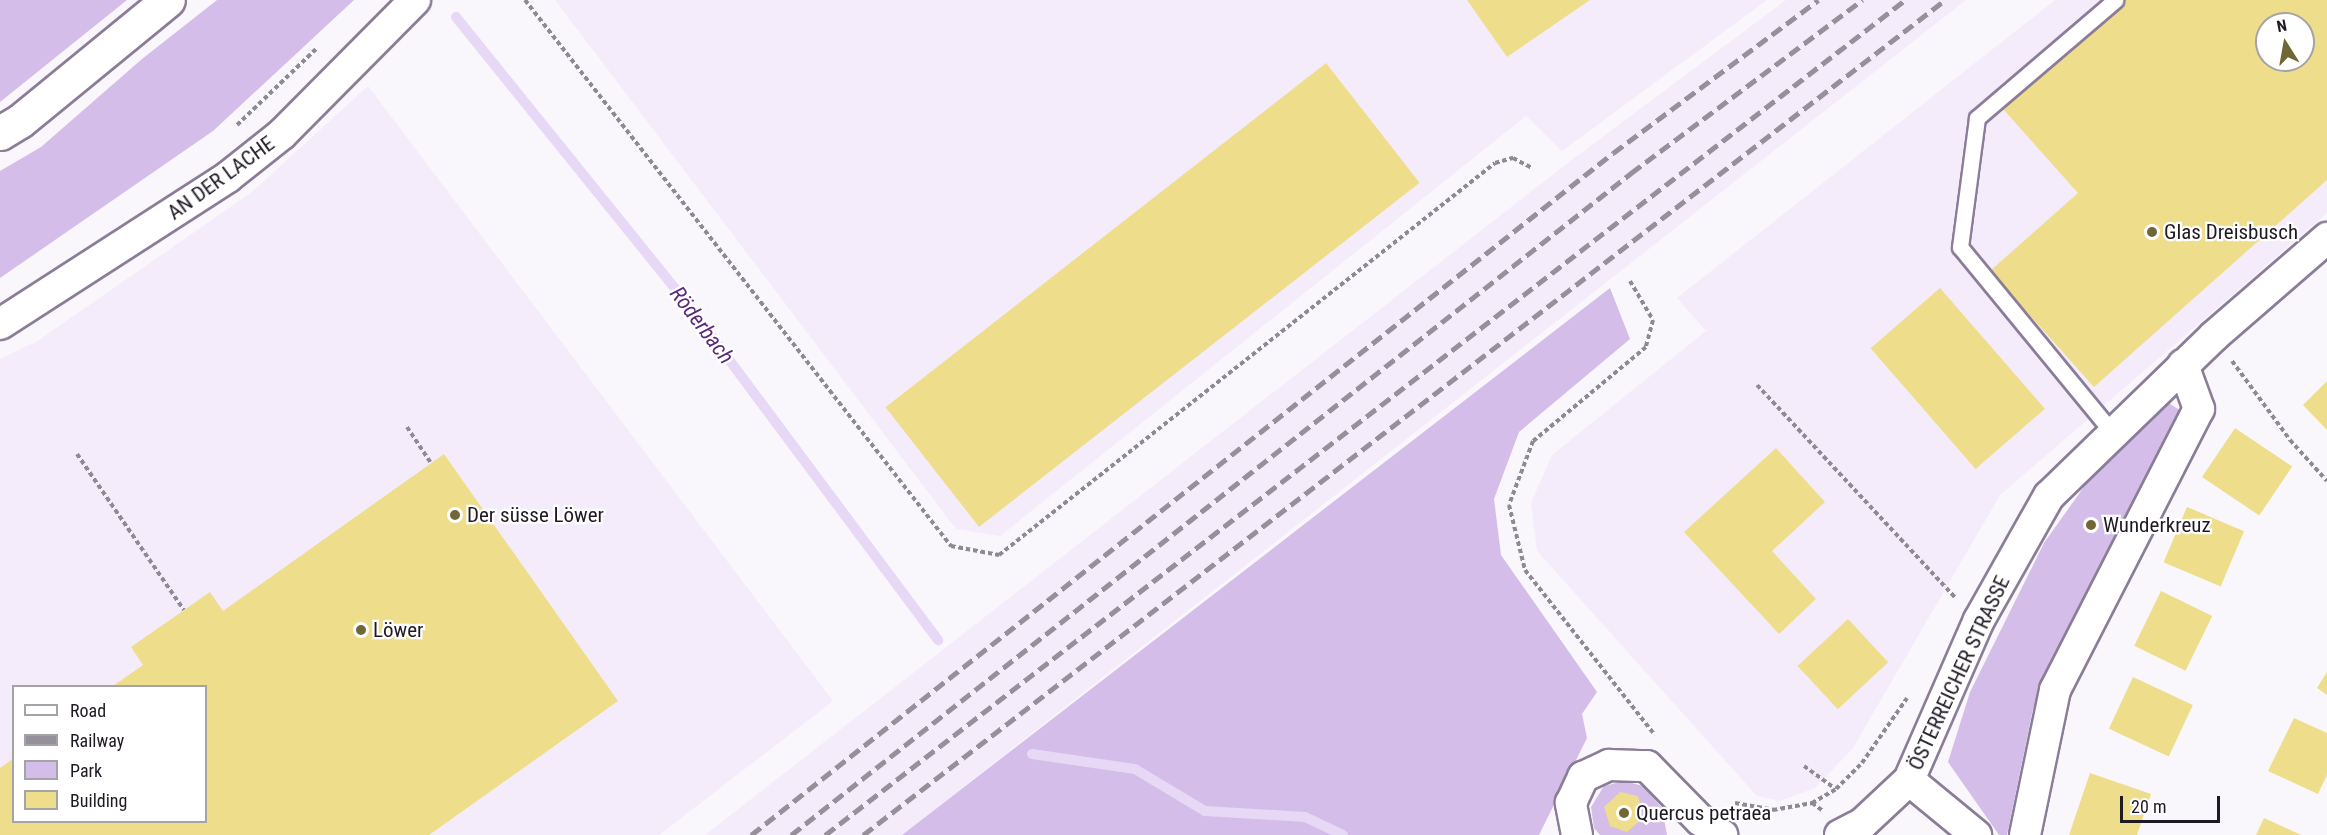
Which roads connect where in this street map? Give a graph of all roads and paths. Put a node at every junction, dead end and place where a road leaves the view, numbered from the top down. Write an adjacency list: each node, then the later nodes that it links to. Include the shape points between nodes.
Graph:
1 (168, 0): 7 (highway, via 20,121)
2 (415, 0): 11 (street, AN DER LACHE, via 282,135 228,177)
3 (525, 0): 8 (path, via 951,546 999,555 1495,163 1512,158)
4 (2115, 0): 16 (lane, via 1977,118 1960,247)
5 (318, 48): 6 (path)
6 (235, 128)
7 (0, 133)
8 (1532, 168)
9 (2327, 238): 12 (street, ÖSTERREICHER STRASSE)
10 (1630, 281): 23 (path, via 1653,320 1646,346 1533,441 1509,505 1525,570)
11 (0, 324)
12 (2214, 336): 13 (street, ÖSTERREICHER STRASSE); 19 (path, via 2290,440)
13 (2183, 365): 16 (street, ÖSTERREICHER STRASSE); 33 (street, via 2199,410 2055,690)
14 (1757, 385): 21 (path)
15 (407, 428): 18 (path)
16 (2112, 432): 21 (street, ÖSTERREICHER STRASSE, via 2049,496)
17 (77, 454): 20 (path)
18 (431, 463)
19 (2327, 481)
20 (184, 610)
21 (1979, 620): 25 (street, ÖSTERREICHER STRASSE)
22 (1909, 695): 26 (path, via 1862,763)
23 (1660, 741)
24 (1804, 766): 26 (path)
25 (1909, 780): 29 (street, ÖSTERREICHER STRASSE, via 1862,824); 32 (street)
26 (1836, 789): 28 (path)
27 (1724, 801): 28 (path, via 1773,810)
28 (1812, 803): 29 (path)
29 (1844, 833)
30 (1577, 835): 31 (street, via 1571,802 1583,777 1609,765 1647,766 1700,820)
31 (1722, 835)
32 (1976, 835)
33 (2025, 835)

